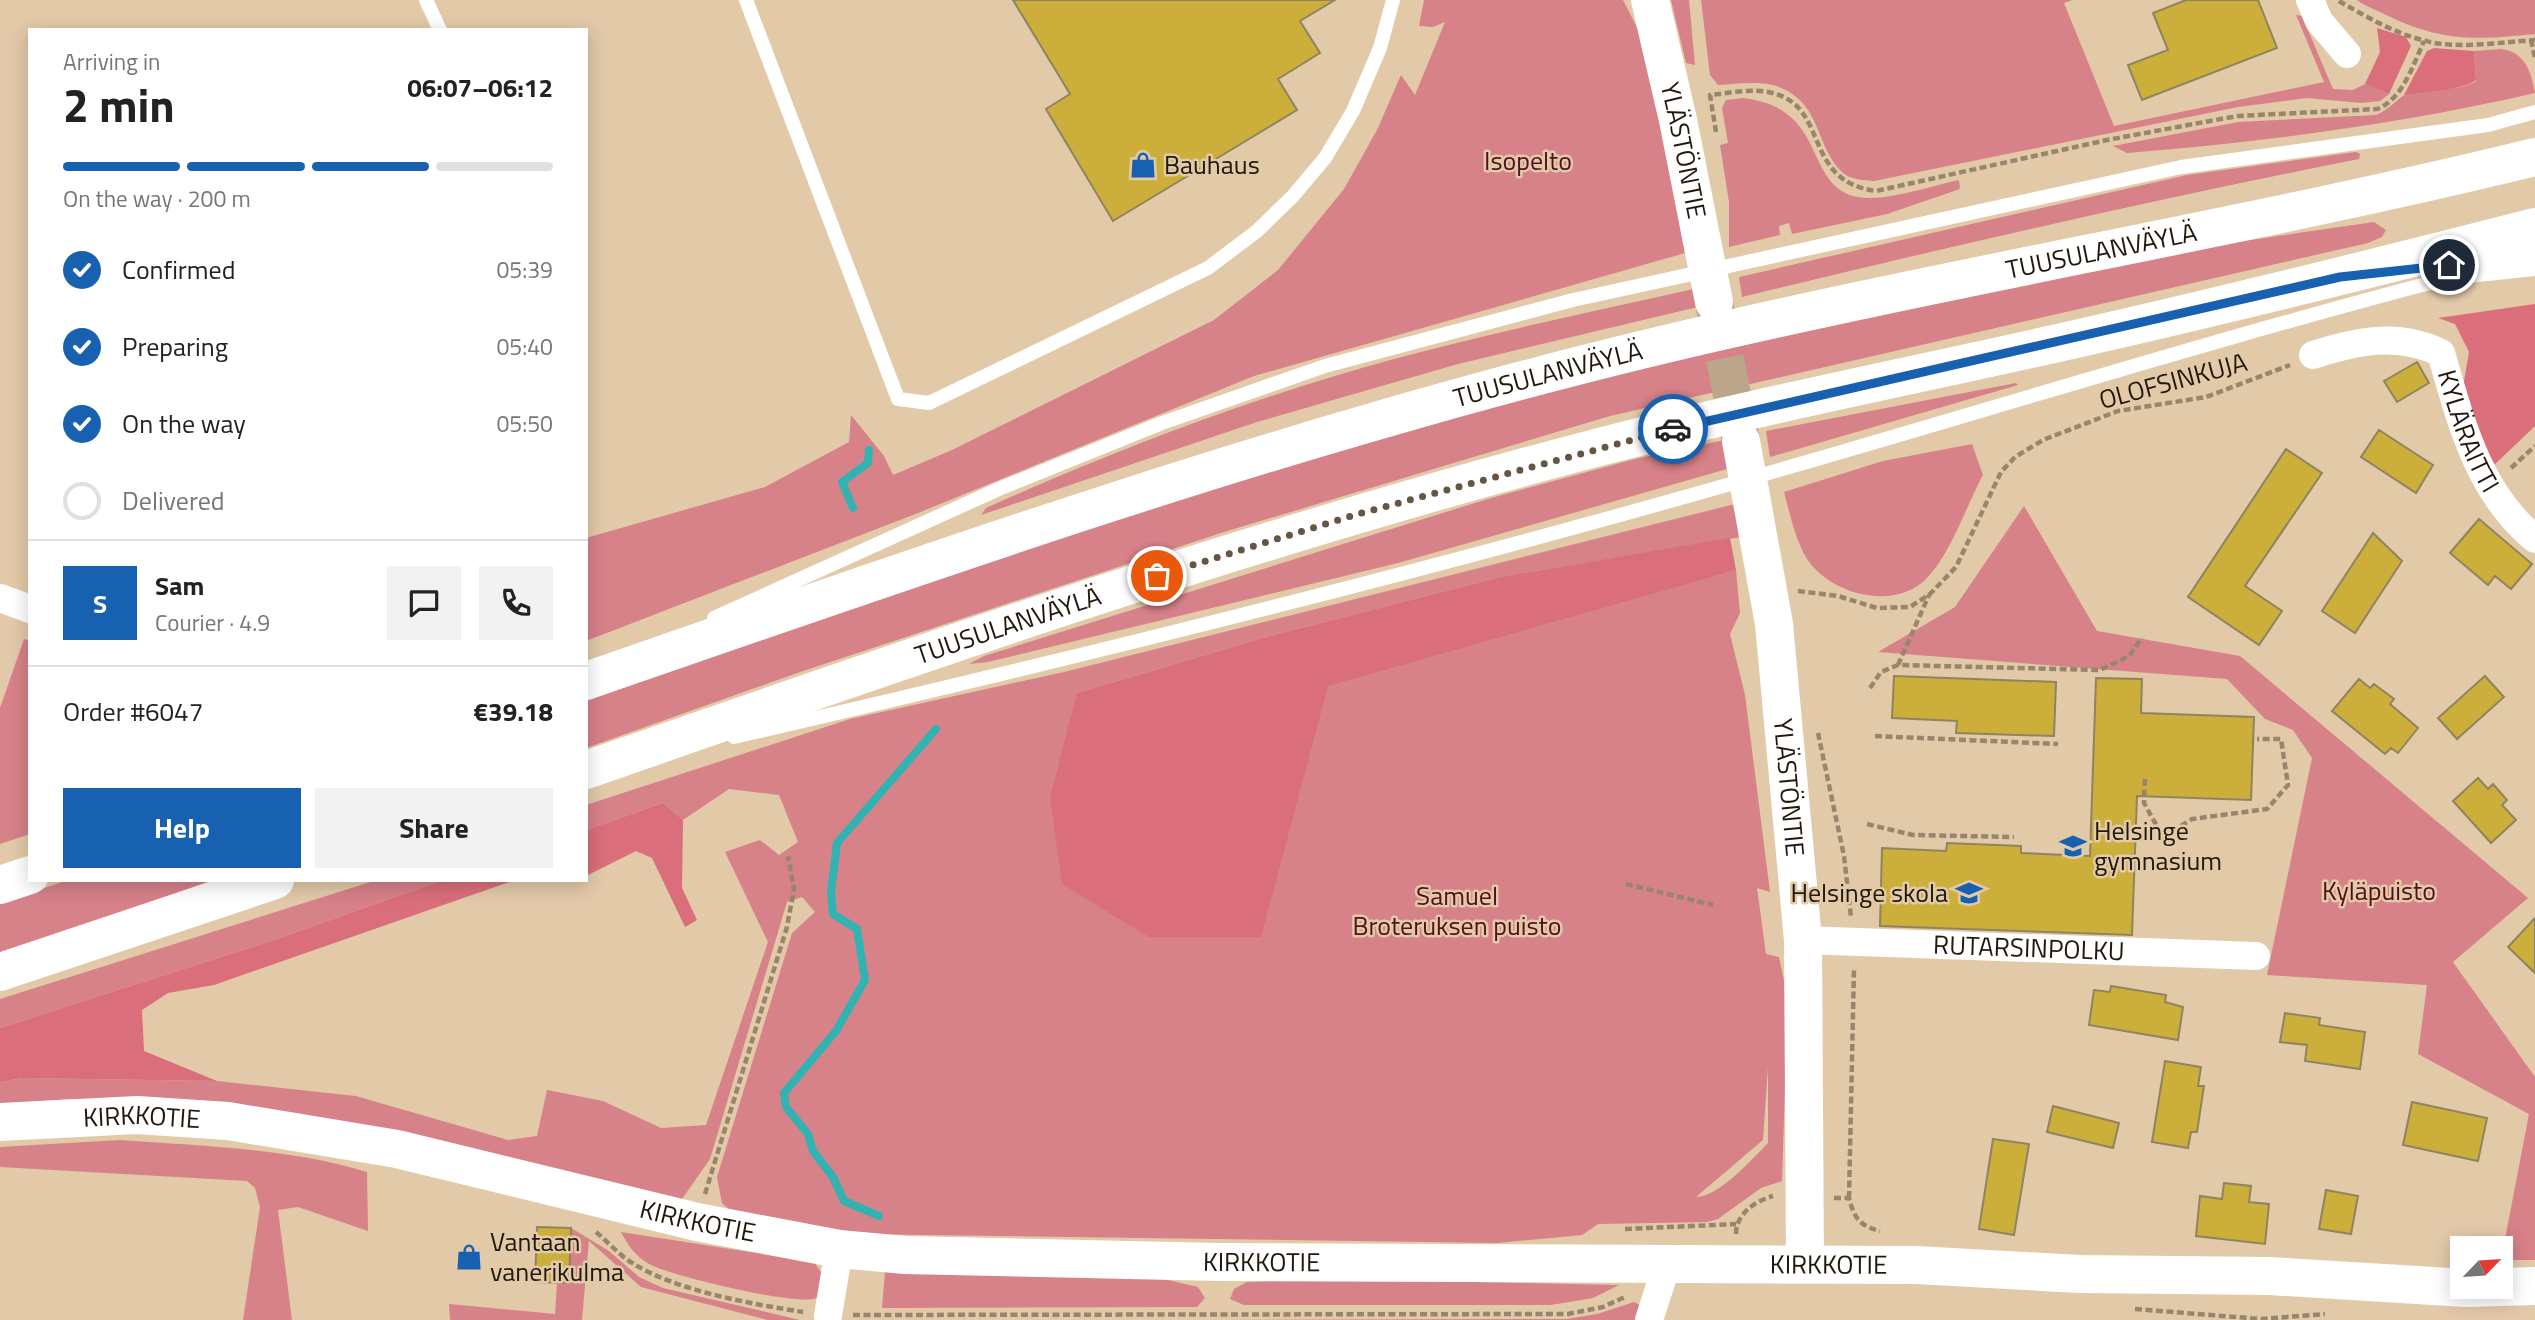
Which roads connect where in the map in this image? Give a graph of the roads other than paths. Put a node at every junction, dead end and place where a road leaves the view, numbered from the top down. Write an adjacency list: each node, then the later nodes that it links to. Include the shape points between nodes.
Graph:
1 (426, 0): 6 (lane)
2 (746, 0): 3 (lane, via 898,399 929,404 1208,268 1257,231 1325,158 1353,111 1380,48)
3 (1393, 0)
4 (1650, 0): 13 (main road, YLÄSTÖNTIE)
5 (2310, 0): 7 (street, via 2319,21)
6 (439, 28)
7 (2347, 54)
8 (2535, 112): 19 (lane, via 2488,125 2181,167 1573,300 1325,366 1162,423 1001,488)
9 (2535, 131): 11 (main road)
10 (2535, 157): 11 (main road, TUUSULANVÄYLÄ)
11 (2319, 205): 20 (main road, TUUSULANVÄYLÄ, via 1798,311 1570,367 1005,536)
12 (2534, 249): 21 (main road, TUUSULANVÄYLÄ, via 2340,277 1811,395 1584,451 1032,615); 22 (lane, via 1676,500 1058,662)
13 (1714, 302)
14 (2313, 355): 16 (street, KYLÄRAITTI, via 2354,341 2395,340 2441,353 2465,436 2487,482 2514,522)
15 (1741, 441): 26 (main road, YLÄSTÖNTIE, via 1774,624)
16 (2535, 539)
17 (0, 598): 18 (street)
18 (28, 608)
19 (588, 677)
20 (588, 677)
21 (588, 770)
22 (588, 771)
23 (28, 876): 25 (main road)
24 (269, 882): 28 (main road)
25 (0, 885)
26 (1803, 940): 27 (street, RUTARSINPOLKU); 31 (main road, YLÄSTÖNTIE)
27 (2256, 956)
28 (0, 972)
29 (0, 1122): 30 (main road, KIRKKOTIE, via 137,1115 228,1121 397,1149 697,1222)
30 (839, 1249): 32 (main road, KIRKKOTIE, via 905,1255); 34 (street)
31 (1805, 1264): 32 (main road, KIRKKOTIE); 33 (main road, KIRKKOTIE, via 2269,1276 2466,1288)
32 (1663, 1276): 35 (street)
33 (2535, 1286)
34 (828, 1315)
35 (1649, 1320)

